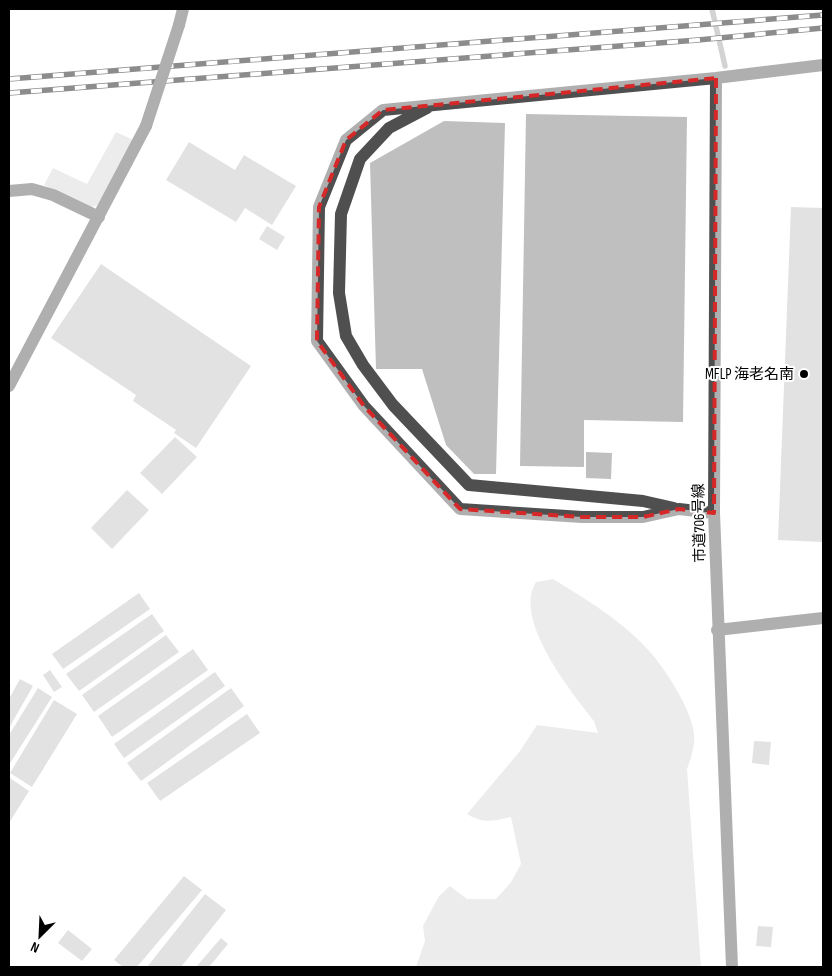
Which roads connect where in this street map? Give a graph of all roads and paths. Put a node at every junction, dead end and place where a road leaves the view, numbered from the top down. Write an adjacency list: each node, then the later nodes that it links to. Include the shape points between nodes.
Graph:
1 (183, 9): 6 (street, bridge, via 146,126)
2 (823, 65): 3 (street)
3 (716, 78): 4 (street); 9 (street, 市道706号線)
4 (433, 105): 8 (street, via 389,128 360,159 341,214 339,293 346,336 363,365 393,405 468,485 642,501); 8 (street, via 383,110 346,140 319,207 317,342 364,406 460,509 582,517 643,517)
5 (9, 191): 6 (street, via 32,189 53,195)
6 (99, 218): 7 (street)
7 (9, 386)
8 (679, 509): 9 (street)
9 (714, 513): 11 (street, 市道706号線)
10 (823, 618): 11 (street)
11 (717, 630): 12 (street, 市道706号線)
12 (732, 967)

